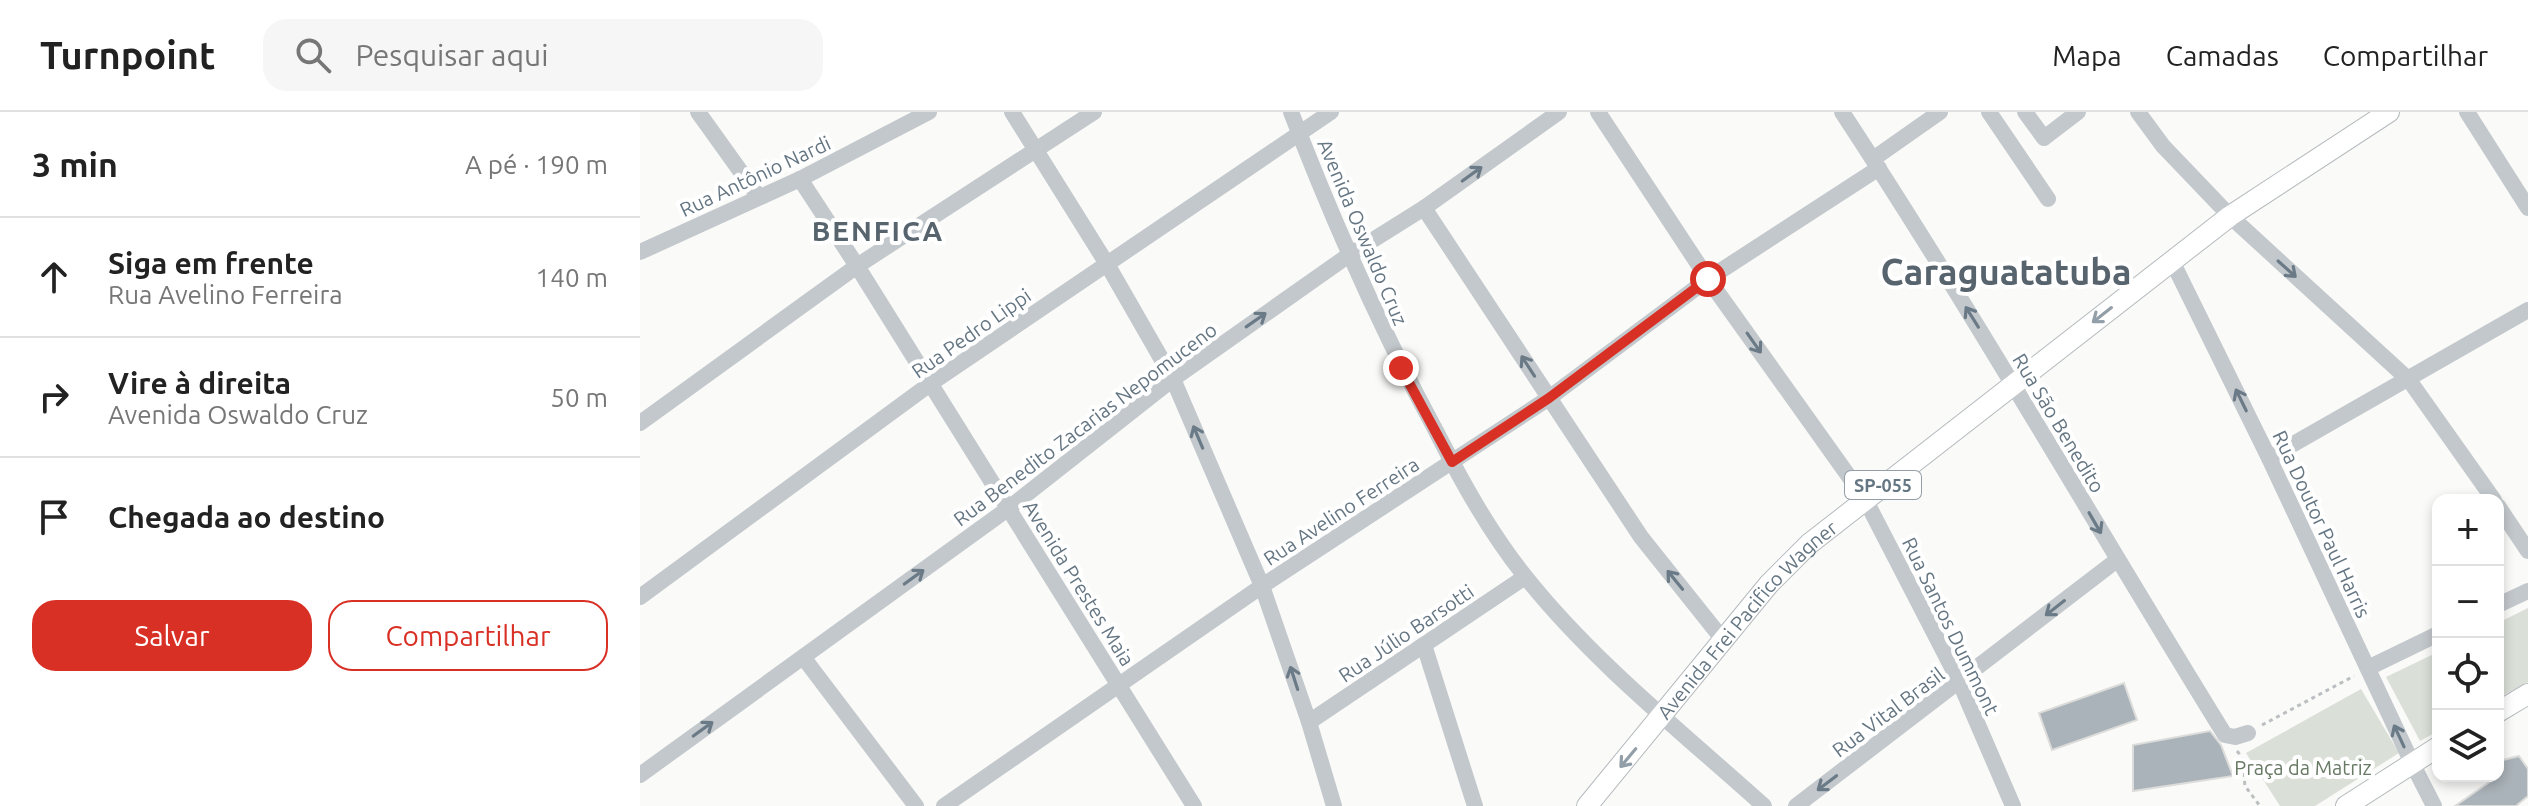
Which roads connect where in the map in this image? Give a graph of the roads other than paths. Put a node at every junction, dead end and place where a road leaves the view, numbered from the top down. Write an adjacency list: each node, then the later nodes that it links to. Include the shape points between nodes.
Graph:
1 (929, 112): 20 (street, Rua Antônio Nardi)
2 (1012, 112): 18 (street)
3 (1094, 112): 18 (street)
4 (1291, 112): 17 (street, Avenida Oswaldo Cruz)
5 (1331, 112): 17 (street, Rua Pedro Lippi)
6 (1559, 112): 23 (street, Rua Benedito Zacarias Nepomuceno, one-way to 6)
7 (1598, 112): 31 (street, Rua Santos Dummont)
8 (1842, 112): 19 (street, Rua São Benedito)
9 (1940, 112): 19 (street, Rua Avelino Ferreira)
10 (1989, 112): 22 (street)
11 (2025, 112): 12 (street, via 2044,138)
12 (2078, 112)
13 (2138, 112): 25 (street)
14 (2389, 112): 25 (main road, Avenida Frei Pacifico Wagner / SP-055)
15 (2467, 112): 24 (street)
16 (702, 113): 21 (street)
17 (1299, 135): 27 (street, Avenida Oswaldo Cruz); 29 (street, Rua Pedro Lippi)
18 (1035, 149): 29 (street); 30 (street)
19 (1876, 164): 31 (street, Rua Avelino Ferreira); 35 (street, Rua São Benedito, one-way to 19)
20 (800, 179): 21 (street, Rua Antônio Nardi); 30 (street, Avenida Prestes Maia)
21 (759, 197): 26 (street, Rua Antônio Nardi)
22 (2048, 199)
23 (1424, 208): 27 (street, Rua Benedito Zacarias Nepomuceno); 37 (street, one-way to 23)
24 (2528, 208)
25 (2230, 216): 28 (main road, Avenida Frei Pacifico Wagner / SP-055); 34 (street, one-way to 34)
26 (640, 252)
27 (1349, 255): 33 (street, Rua Benedito Zacarias Nepomuceno, one-way to 27); 40 (street, Avenida Oswaldo Cruz)
28 (2172, 261): 35 (main road, Avenida Frei Pacifico Wagner / SP-055, one-way to 35); 39 (street, Rua Doutor Paul Harris, one-way to 28)
29 (1107, 264): 33 (street); 36 (street, Rua Pedro Lippi)
30 (857, 266): 36 (street, Avenida Prestes Maia); 38 (street)
31 (1708, 279): 37 (street, Rua Avelino Ferreira); 42 (street, Rua Santos Dummont, one-way to 42)
32 (2528, 310): 34 (street)
33 (1173, 379): 43 (street, Rua Benedito Zacarias Nepomuceno); 48 (street, one-way to 33)
34 (2409, 380): 39 (street); 41 (street)
35 (2013, 383): 42 (main road, Avenida Frei Pacifico Wagner / SP-055); 46 (street, Rua São Benedito, one-way to 46)
36 (930, 384): 43 (street, Avenida Prestes Maia); 50 (street, Rua Pedro Lippi)
37 (1549, 398): 40 (street, Rua Avelino Ferreira); 53 (street, one-way to 37, via 1641,537)
38 (640, 423)
39 (2269, 458): 56 (street, Rua Doutor Paul Harris)
40 (1452, 462): 47 (street, Avenida Oswaldo Cruz, via 1487,526); 48 (street, Rua Avelino Ferreira)
41 (2490, 494)
42 (1865, 499): 53 (main road, Avenida Frei Pacifico Wagner / SP-055, via 1789,564); 57 (street, Rua Santos Dummont)
43 (1009, 508): 55 (street, Rua Benedito Zacarias Nepomuceno, one-way to 43); 58 (street, Avenida Prestes Maia)
44 (2504, 514): 45 (street)
45 (2526, 543)
46 (2117, 560): 57 (street, Rua Vital Brasil, one-way to 57); 63 (street, Rua São Benedito, via 2225,735)
47 (1525, 577): 54 (street, Rua Júlio Barsotti); 61 (street, Avenida Oswaldo Cruz)
48 (1262, 586): 58 (street, Rua Avelino Ferreira); 62 (street, one-way to 48)
49 (2528, 591): 51 (street)
50 (640, 597)
51 (2504, 602)
52 (2432, 637): 56 (street)
53 (1724, 641): 61 (main road, Avenida Frei Pacifico Wagner / SP-055)
54 (1424, 645): 62 (street, Rua Júlio Barsotti); 71 (street)
55 (803, 657): 66 (street, Rua Benedito Zacarias Nepomuceno, one-way to 55); 68 (street)
56 (2368, 668): 65 (street, Rua Doutor Paul Harris, one-way to 56)
57 (1960, 683): 74 (street, Rua Vital Brasil, one-way to 74); 75 (street, Rua Santos Dummont)
58 (1119, 685): 67 (street, Rua Avelino Ferreira); 69 (street, Avenida Prestes Maia)
59 (2528, 694): 60 (main road)
60 (2501, 710)
61 (1663, 716): 72 (main road, Avenida Frei Pacifico Wagner / SP-055, one-way to 72); 73 (street, Avenida Oswaldo Cruz)
62 (1309, 722): 70 (street)
63 (2248, 733)
64 (2432, 751): 65 (main road)
65 (2412, 763): 76 (main road); 77 (street, Rua Doutor Paul Harris)
66 (640, 775)
67 (947, 805)
68 (916, 806)
69 (1194, 806)
70 (1334, 806)
71 (1475, 806)
72 (1587, 806)
73 (1764, 806)
74 (1796, 806)
75 (2013, 806)
76 (2346, 806)
77 (2434, 806)

